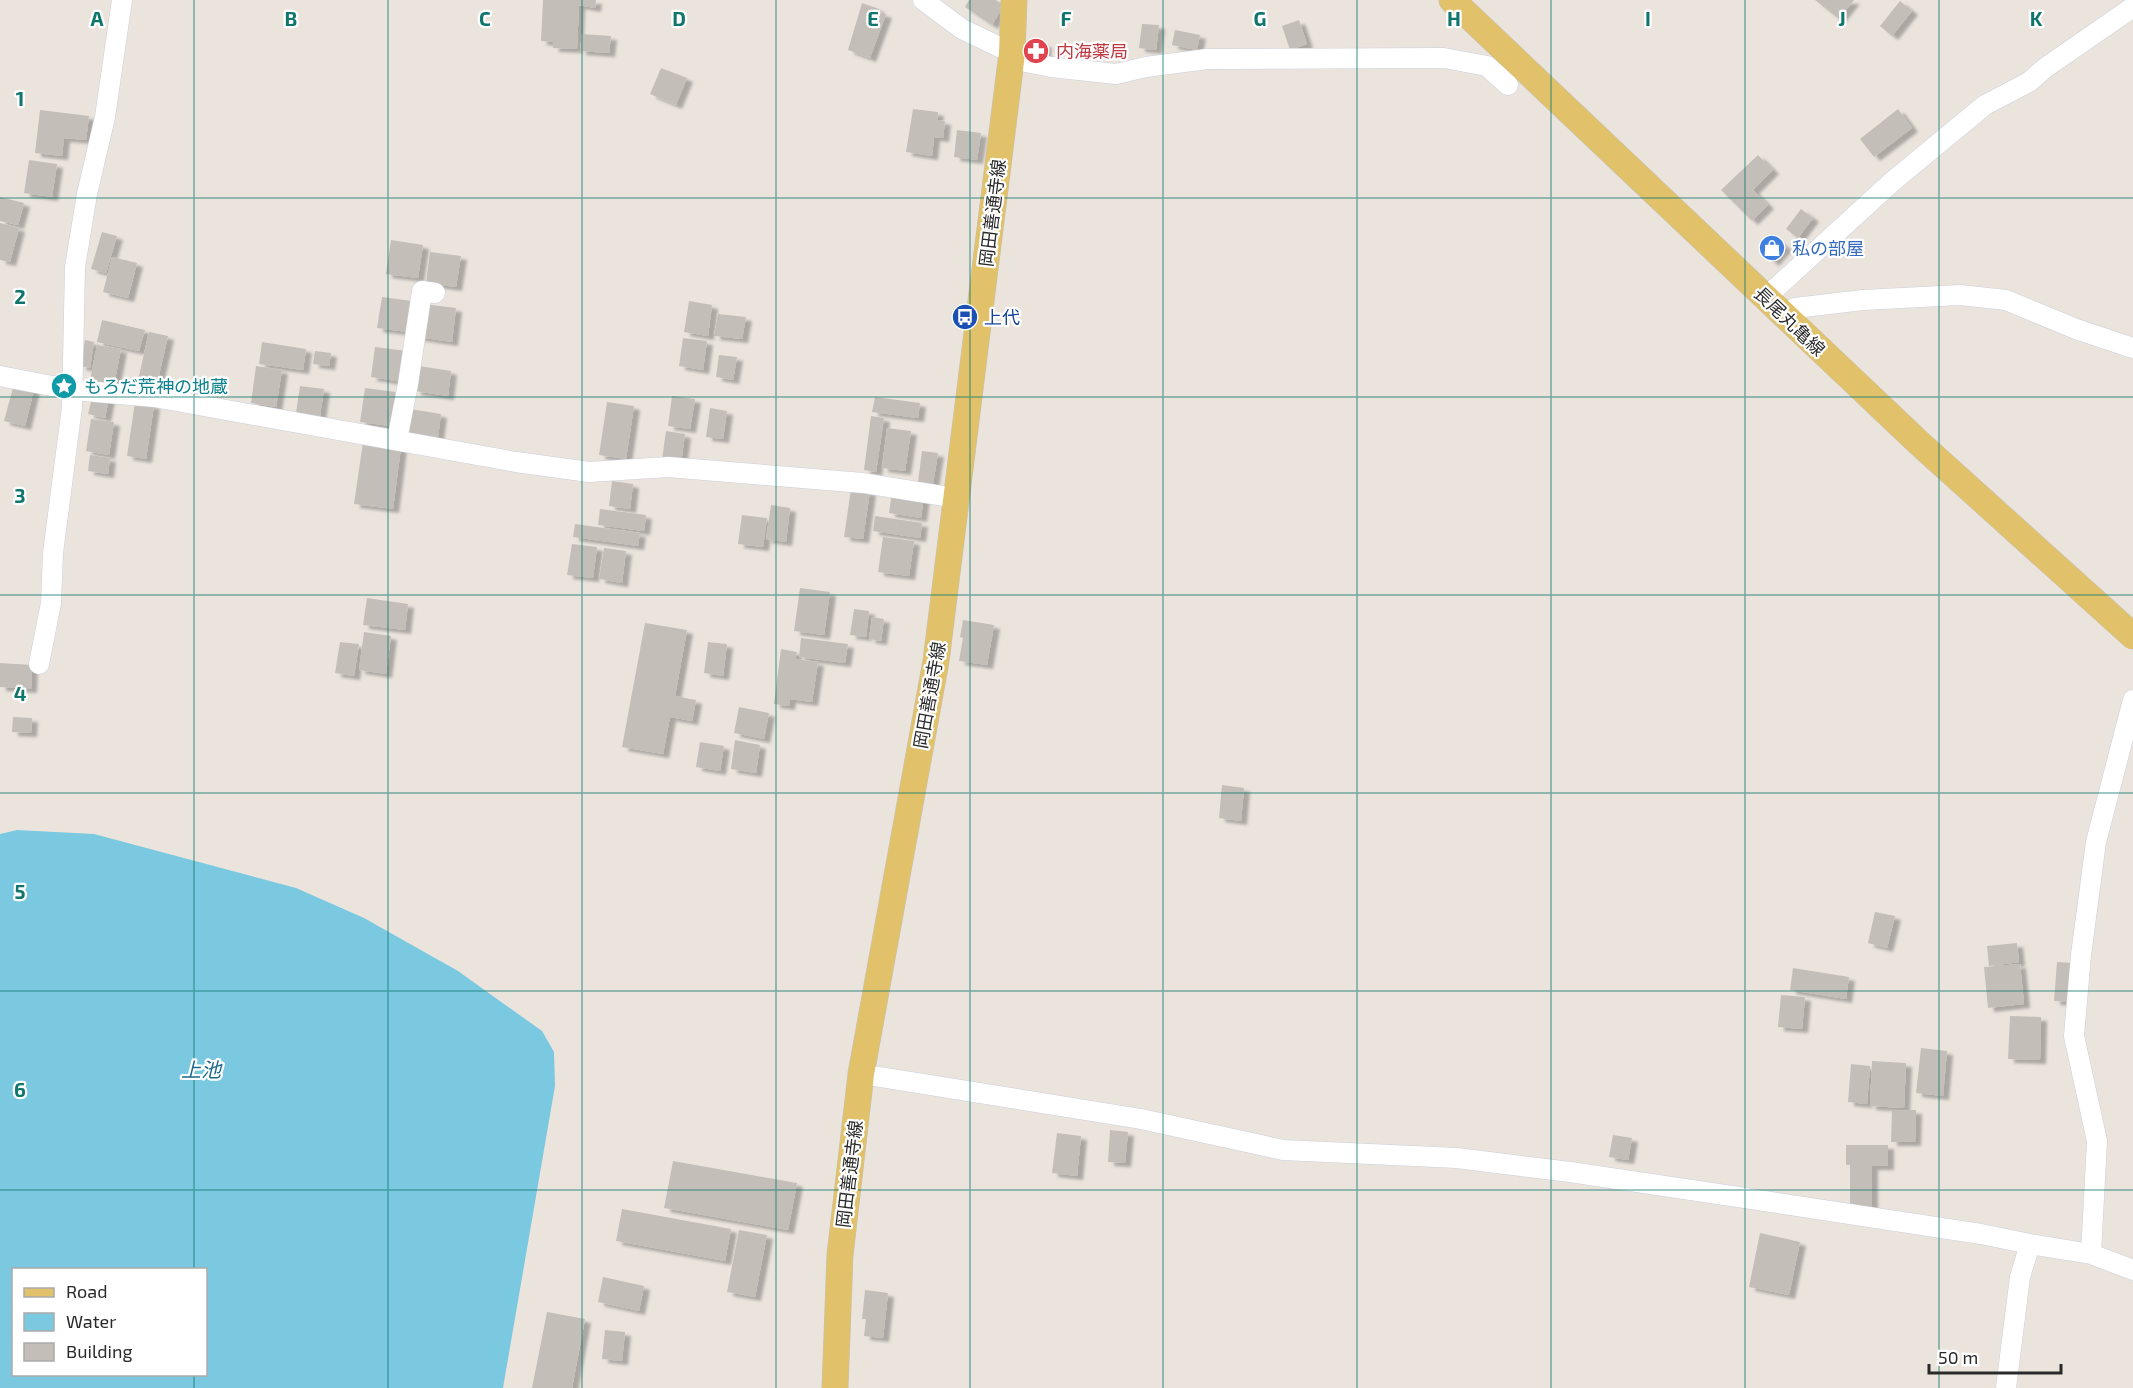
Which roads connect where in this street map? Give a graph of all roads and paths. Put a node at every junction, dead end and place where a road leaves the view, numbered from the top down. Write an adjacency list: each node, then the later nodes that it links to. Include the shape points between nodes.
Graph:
1 (122, 0): 14 (street, via 105,117 75,267)
2 (923, 0): 6 (street, via 962,29)
3 (1014, 0): 6 (main road, 岡田善通寺線)
4 (1452, 0): 7 (main road, 長尾丸亀線)
5 (2133, 7): 10 (street, via 2029,82 1985,105 1893,180)
6 (1012, 52): 7 (street, via 1021,61 1116,74 1207,59); 16 (main road, 岡田善通寺線)
7 (1495, 57): 8 (street); 10 (main road, 長尾丸亀線)
8 (1508, 86)
9 (421, 291): 15 (street)
10 (1765, 298): 11 (main road, 長尾丸亀線)
11 (1786, 318): 12 (street, via 1794,308 1863,300 1960,296 2006,300); 17 (main road, 長尾丸亀線)
12 (2133, 348)
13 (0, 376): 14 (street)
14 (73, 390): 15 (street, via 154,397); 18 (street, via 51,603)
15 (397, 440): 16 (street, via 590,472 679,468 863,483)
16 (956, 498): 20 (main road, 岡田善通寺線, via 936,661)
17 (2133, 636)
18 (39, 664)
19 (2133, 700): 22 (street, via 2096,842 2074,1036 2097,1141)
20 (861, 1074): 21 (street, via 1141,1119 1283,1150 1432,1155 1559,1170); 24 (main road, 岡田善通寺線, via 840,1255)
21 (2030, 1244): 22 (street); 25 (street, via 2020,1277)
22 (2091, 1254): 23 (street)
23 (2133, 1270)
24 (835, 1388)
25 (2006, 1388)

